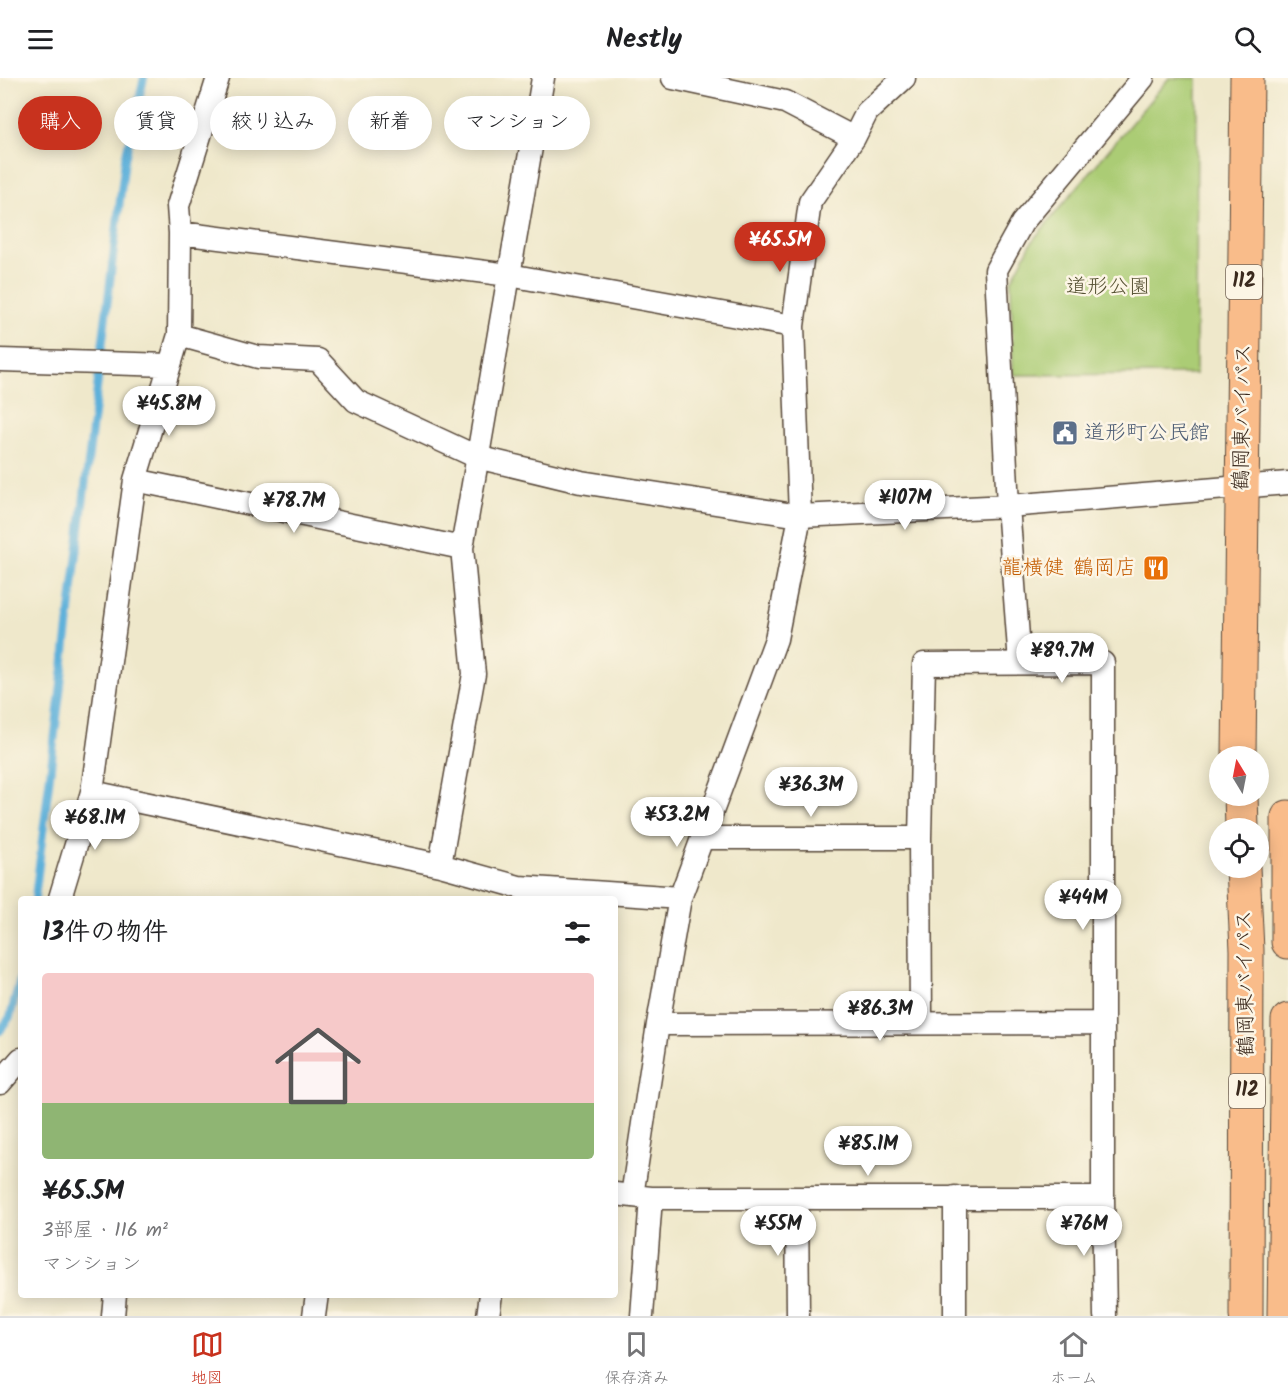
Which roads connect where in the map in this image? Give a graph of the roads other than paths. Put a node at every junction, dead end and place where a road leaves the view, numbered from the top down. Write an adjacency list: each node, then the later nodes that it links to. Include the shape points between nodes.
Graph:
1 (218, 78): 8 (street, via 178,206)
2 (543, 78): 9 (street)
3 (673, 78): 7 (street, via 785,102)
4 (904, 78): 7 (street, via 867,112)
5 (1143, 78): 18 (street, via 1022,223 996,270)
6 (1247, 78): 17 (highway, 鶴岡東バイパス / 112)
7 (854, 138): 10 (street, via 810,202)
8 (180, 233): 9 (street); 11 (street)
9 (509, 275): 10 (street); 14 (street)
10 (793, 326): 19 (street)
11 (179, 335): 13 (street); 14 (street, via 258,357 318,360 356,401)
12 (0, 360): 13 (street)
13 (170, 365): 15 (street)
14 (477, 457): 19 (street, via 581,482); 20 (street)
15 (135, 480): 20 (street); 23 (street)
16 (1288, 483): 17 (street)
17 (1242, 486): 18 (street); 22 (highway, 鶴岡東バイパス / 112)
18 (1008, 506): 19 (street); 21 (street)
19 (800, 516): 25 (street, via 776,639)
20 (462, 548): 27 (street, via 474,674)
21 (1020, 663): 26 (street, via 924,664); 37 (street, via 1103,663)
22 (1239, 746)
23 (92, 792): 27 (street); 30 (street)
24 (1288, 817): 34 (highway, 鶴岡東バイパス)
25 (702, 838): 26 (street); 33 (street)
26 (920, 838): 36 (street)
27 (440, 865): 29 (street)
28 (1244, 878): 55 (highway, 鶴岡東バイパス / 112, via 1247,950)
29 (518, 893): 31 (street)
30 (61, 896)
31 (615, 896)
32 (618, 896): 33 (street)
33 (680, 898): 38 (street)
34 (1288, 942)
35 (1288, 1020): 56 (highway, 鶴岡東バイパス / 112)
36 (921, 1022): 37 (street); 38 (street)
37 (1103, 1023): 44 (street)
38 (658, 1024): 41 (street)
39 (18, 1062): 40 (street)
40 (0, 1083)
41 (633, 1196): 43 (street); 51 (street)
42 (956, 1197): 43 (street); 44 (street); 53 (street)
43 (798, 1198): 52 (street)
44 (1103, 1198): 54 (street)
45 (114, 1298): 48 (street)
46 (316, 1298): 49 (street)
47 (491, 1298): 50 (street)
48 (112, 1316)
49 (314, 1316)
50 (489, 1316)
51 (642, 1316)
52 (798, 1316)
53 (955, 1316)
54 (1105, 1316)
55 (1246, 1316)
56 (1284, 1316)

